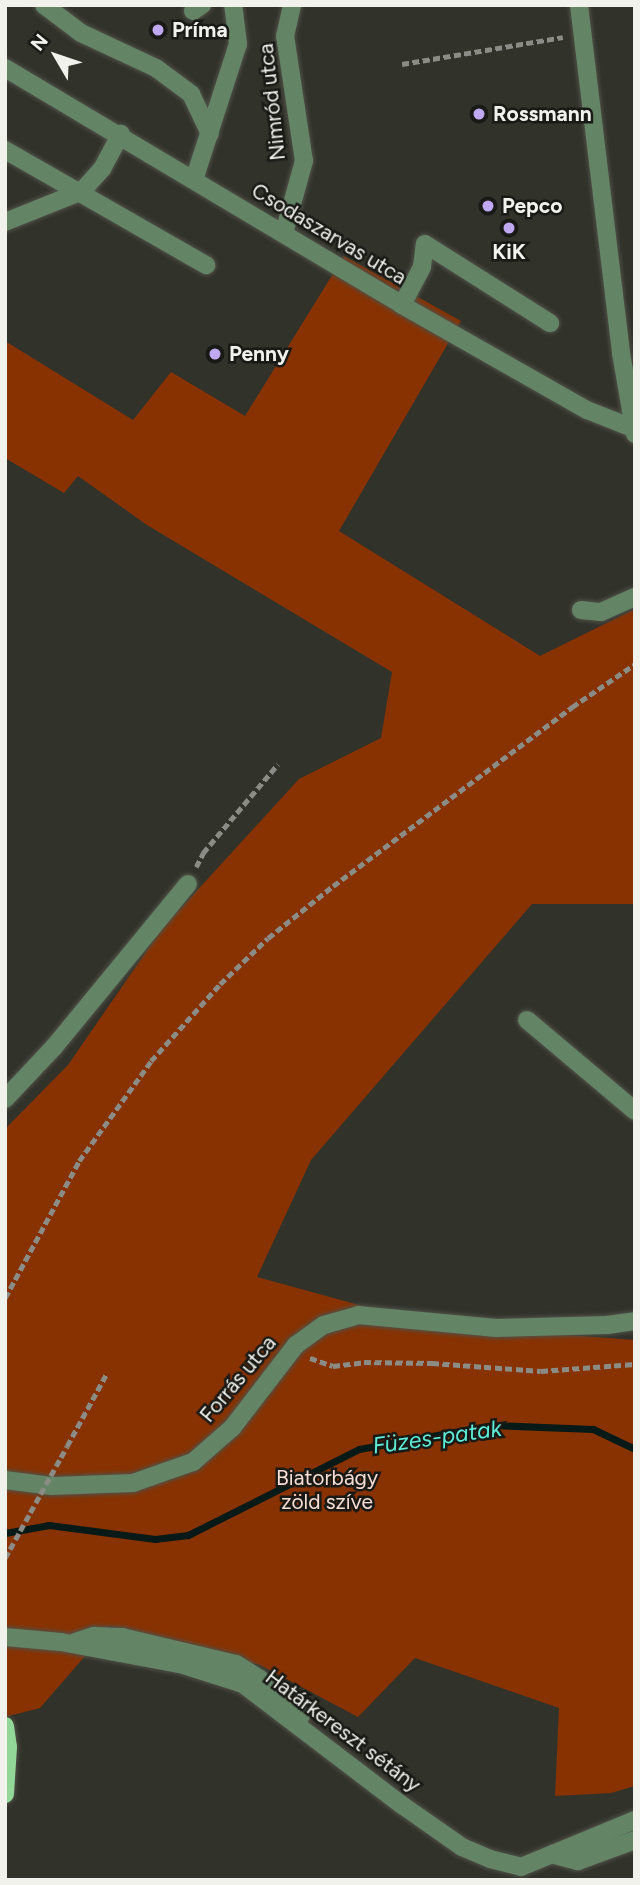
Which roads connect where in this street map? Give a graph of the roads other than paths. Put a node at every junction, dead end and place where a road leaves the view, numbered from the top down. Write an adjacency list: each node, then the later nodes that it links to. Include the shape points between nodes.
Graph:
1 (44, 5): 7 (street, via 81,33 156,68 191,94)
2 (233, 5): 7 (street, via 238,44)
3 (292, 5): 12 (street, Nimród utca, via 285,36 304,161)
4 (579, 5): 16 (street)
5 (5, 68): 6 (street, Csodaszarvas utca)
6 (121, 134): 9 (street, Csodaszarvas utca); 10 (street, via 102,169)
7 (210, 134): 9 (street)
8 (5, 150): 10 (street)
9 (194, 180): 12 (street, Csodaszarvas utca)
10 (82, 191): 11 (street); 13 (street)
11 (5, 222)
12 (284, 233): 14 (street, Csodaszarvas utca)
13 (206, 265)
14 (402, 305): 15 (street, via 422,267 425,244); 16 (street, Csodaszarvas utca, via 587,410)
15 (550, 323)
16 (634, 431)
17 (635, 597): 18 (street, via 601,612)
18 (581, 610)
19 (188, 884): 21 (street, via 54,1047)
20 (527, 1020): 22 (street)
21 (5, 1099)
22 (635, 1111)
23 (635, 1321): 24 (street, Forrás utca, via 496,1328 358,1315 324,1325 296,1345 232,1428 194,1462 133,1483 52,1486)
24 (5, 1479)
25 (5, 1637): 31 (street, Határkereszt sétány, via 180,1664 243,1684 462,1847)
26 (5, 1726): 27 (main road)
27 (5, 1794)
28 (635, 1820): 30 (street, Határkereszt sétány)
29 (635, 1840): 30 (street, via 579,1861)
30 (555, 1854): 31 (street, Határkereszt sétány)
31 (519, 1873)

